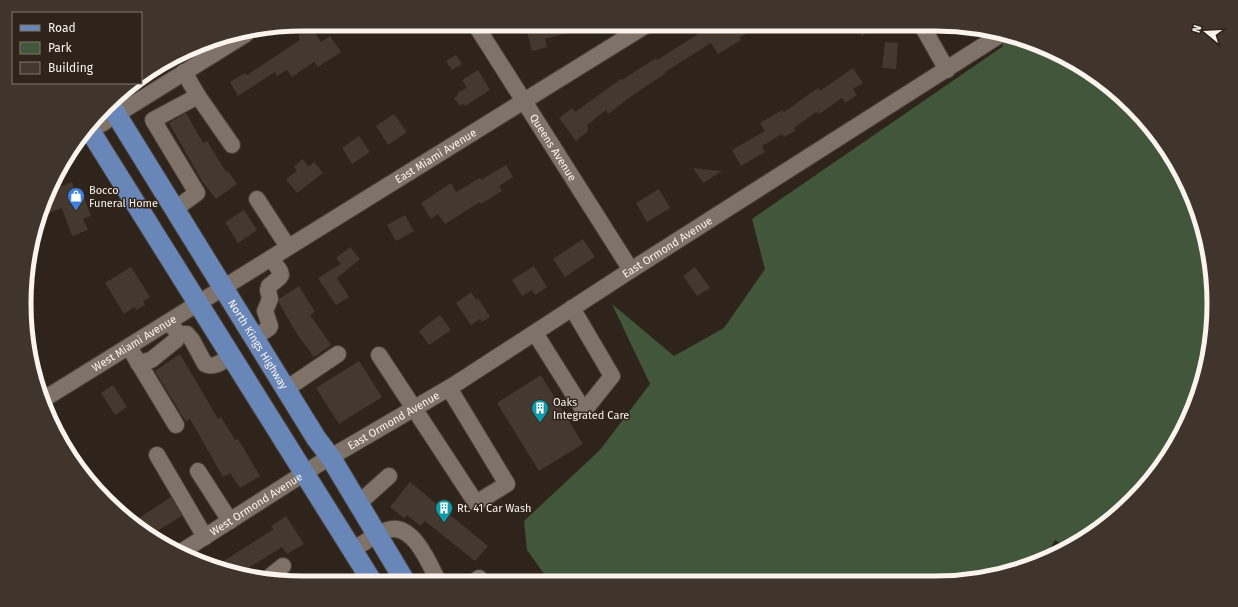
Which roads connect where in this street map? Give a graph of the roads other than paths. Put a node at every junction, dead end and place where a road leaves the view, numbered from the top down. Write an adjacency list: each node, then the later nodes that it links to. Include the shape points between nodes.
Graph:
1 (479, 31): 9 (street, Queens Avenue)
2 (637, 31): 9 (street, East Miami Avenue)
3 (925, 31): 6 (street)
4 (997, 38): 6 (street, East Ormond Avenue)
5 (238, 39): 7 (street)
6 (947, 70): 18 (street, East Ormond Avenue)
7 (184, 72): 8 (street); 10 (street)
8 (198, 96): 13 (street); 15 (street, via 153,120 197,193)
9 (524, 102): 16 (street, East Miami Avenue); 18 (street, Queens Avenue)
10 (114, 110): 11 (street); 15 (main road, North Kings Highway)
11 (105, 118)
12 (90, 135): 20 (main road)
13 (232, 146)
14 (257, 199): 16 (street)
15 (175, 208): 19 (main road, North Kings Highway)
16 (288, 247): 17 (street, East Miami Avenue)
17 (271, 258): 19 (street, East Miami Avenue); 25 (street, via 281,275 268,290 270,299 265,311 270,323 269,328)
18 (631, 270): 21 (street, East Ormond Avenue)
19 (224, 288): 20 (street, West Miami Avenue); 25 (main road, North Kings Highway)
20 (198, 304): 22 (street, West Miami Avenue); 29 (main road)
21 (572, 308): 23 (street, East Ormond Avenue); 23 (street, via 612,376 584,411)
22 (170, 321): 24 (street); 26 (street, West Miami Avenue)
23 (535, 333): 31 (street, East Ormond Avenue)
24 (178, 334): 29 (street, via 187,334 205,364 209,366 214,366); 30 (street, via 176,340 150,360)
25 (254, 337): 32 (main road, North Kings Highway)
26 (129, 347): 30 (street); 33 (street, West Miami Avenue)
27 (338, 354): 32 (street)
28 (378, 355): 34 (street)
29 (231, 356): 39 (main road)
30 (138, 363): 35 (street)
31 (449, 388): 34 (street, East Ormond Avenue); 34 (street, via 507,484 476,503)
32 (286, 389): 37 (main road, North Kings Highway)
33 (47, 397)
34 (413, 409): 37 (street, East Ormond Avenue)
35 (176, 425)
36 (157, 456): 44 (street)
37 (331, 458): 39 (street, West Ormond Avenue); 41 (main road, North Kings Highway)
38 (198, 471): 42 (street)
39 (305, 473): 42 (street, West Ormond Avenue); 46 (main road)
40 (388, 476): 41 (street)
41 (358, 503): 43 (main road, North Kings Highway)
42 (230, 521): 44 (street, West Ormond Avenue)
43 (377, 534): 46 (street); 50 (main road, North Kings Highway); 51 (street, via 397,528 407,532 420,547)
44 (205, 537): 45 (street, West Ormond Avenue)
45 (186, 549)
46 (352, 550): 49 (main road)
47 (283, 566): 48 (street)
48 (273, 574)
49 (369, 576)
50 (402, 576)
51 (436, 576)

